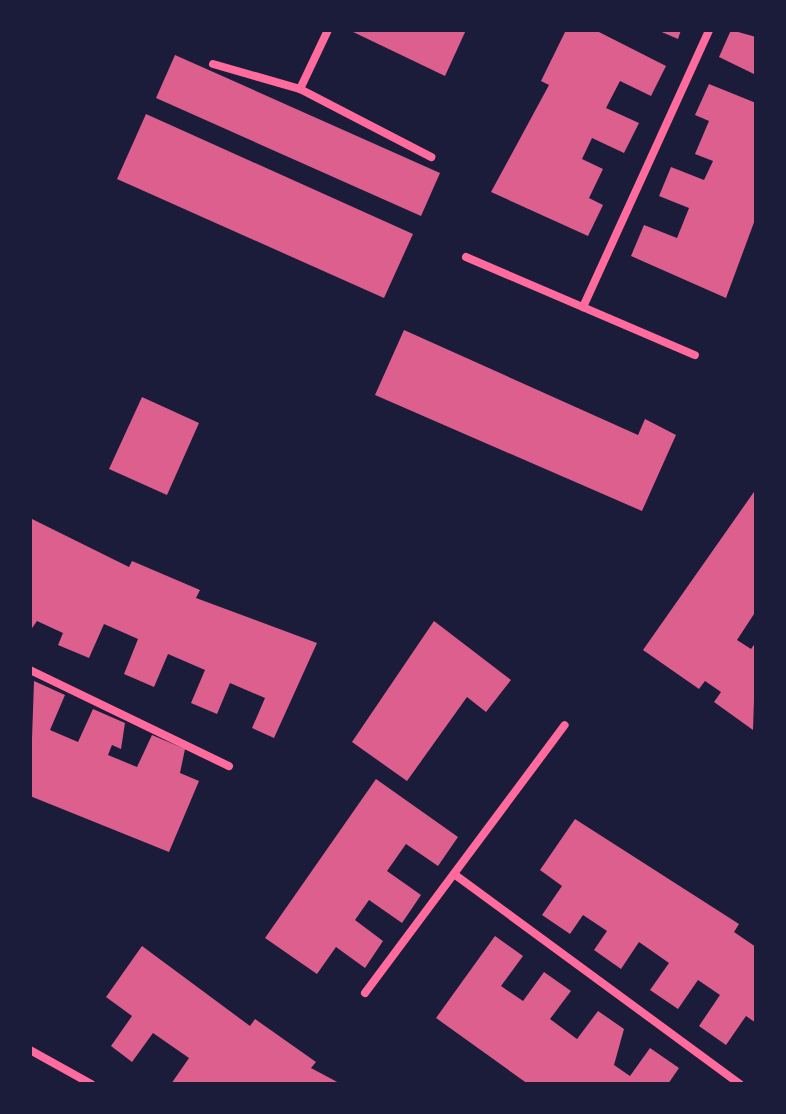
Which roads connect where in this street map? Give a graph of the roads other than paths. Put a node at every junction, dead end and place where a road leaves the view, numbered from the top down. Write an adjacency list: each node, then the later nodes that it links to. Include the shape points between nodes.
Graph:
1 (328, 30): 4 (street)
2 (709, 30): 7 (street)
3 (213, 64): 4 (street)
4 (300, 89): 5 (street)
5 (431, 157)
6 (466, 257): 7 (street)
7 (583, 307): 8 (street)
8 (695, 355)
9 (30, 670): 11 (street)
10 (565, 725): 12 (street)
11 (229, 766)
12 (454, 874): 13 (street); 16 (street)
13 (365, 993)
14 (30, 1050): 15 (street)
15 (91, 1084)
16 (740, 1084)

